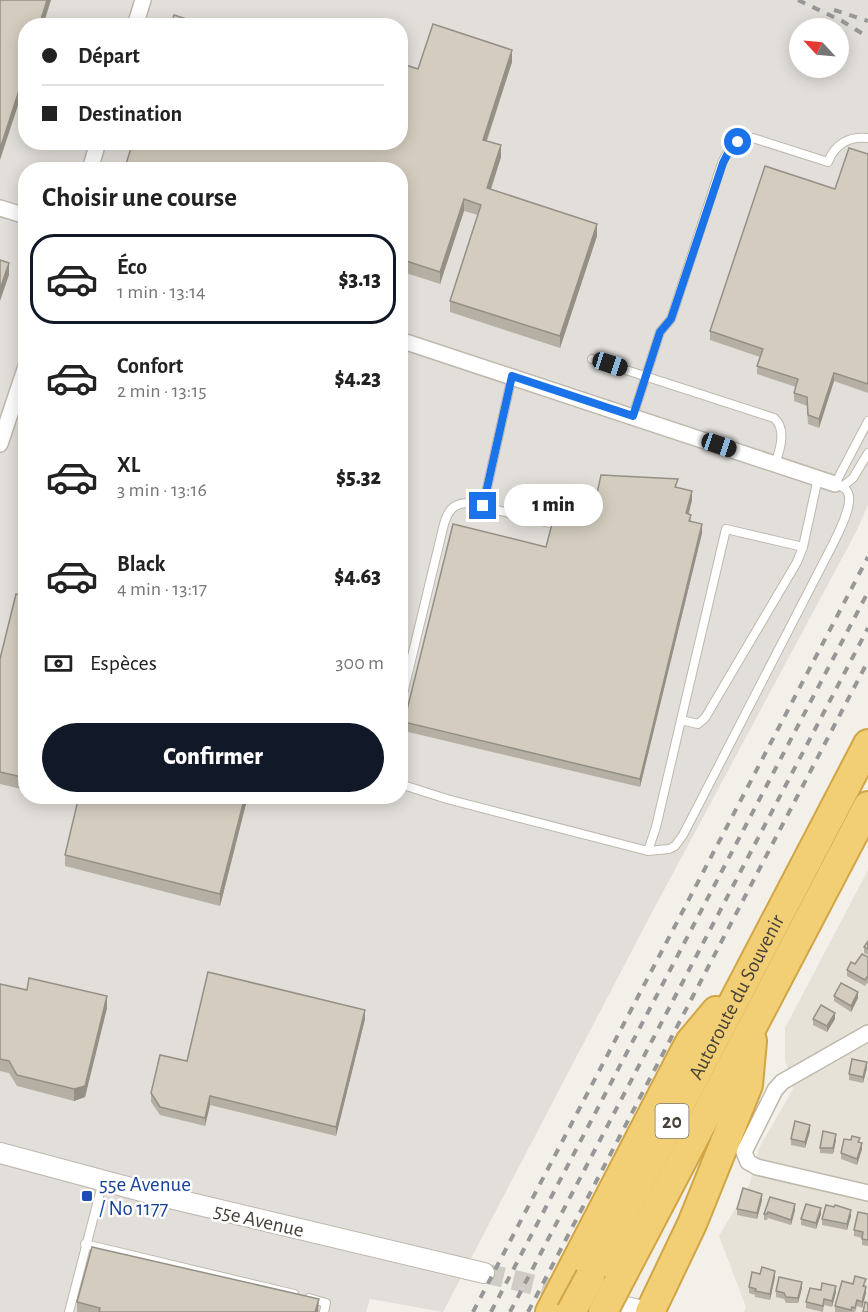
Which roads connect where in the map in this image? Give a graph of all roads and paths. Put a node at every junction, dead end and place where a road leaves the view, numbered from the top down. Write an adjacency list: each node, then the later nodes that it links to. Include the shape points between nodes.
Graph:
1 (143, 0): 2 (street)
2 (137, 18)
3 (868, 138): 9 (lane, via 847,140 828,162 753,138 731,147 671,319 660,332)
4 (0, 208): 5 (street)
5 (18, 214)
6 (408, 343): 8 (street)
7 (592, 359): 9 (lane)
8 (512, 376): 11 (street); 18 (lane)
9 (646, 376): 11 (lane); 15 (lane, via 774,418 781,431)
10 (18, 390): 13 (street)
11 (633, 416): 15 (street)
12 (868, 421): 17 (lane)
13 (0, 444)
14 (868, 453): 17 (lane, via 853,478)
15 (775, 464): 16 (street)
16 (818, 478): 17 (street); 20 (lane)
17 (838, 485): 26 (lane, via 847,490 849,504 834,542 683,835 669,849)
18 (483, 506): 19 (lane); 21 (lane, via 461,503 447,516)
19 (554, 524)
20 (803, 547): 22 (lane, via 705,718 698,724); 22 (lane, via 726,529)
21 (408, 674)
22 (681, 720): 26 (lane)
23 (868, 744): 27 (highway, Autoroute du Souvenir / 20)
24 (408, 787): 26 (lane)
25 (868, 806): 28 (highway, Autoroute du Souvenir / 20)
26 (648, 851)
27 (754, 965): 35 (highway, via 686,1050); 35 (highway, Autoroute du Souvenir / 20, bridge, via 590,1277)
28 (754, 1024): 38 (highway, Autoroute du Souvenir / 20, bridge); 39 (highway, via 747,1085 692,1224)
29 (868, 1033): 32 (street, via 778,1086 745,1147 744,1156 757,1167)
30 (0, 1153): 31 (street, 55e Avenue)
31 (103, 1181): 33 (lane); 34 (street, 55e Avenue)
32 (868, 1193)
33 (86, 1244): 36 (lane); 37 (lane, via 283,1290 326,1303)
34 (484, 1273)
35 (557, 1301): 39 (street)
36 (69, 1312)
37 (324, 1312)
38 (603, 1312)
39 (648, 1312)

